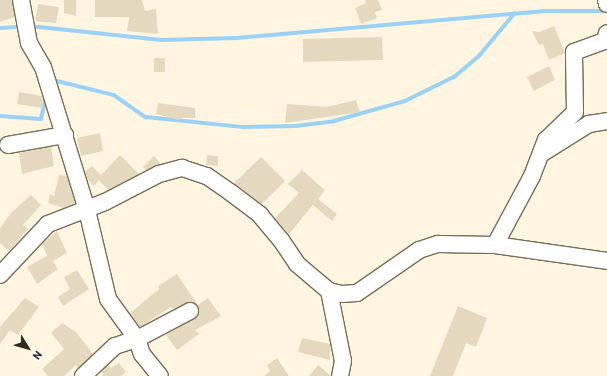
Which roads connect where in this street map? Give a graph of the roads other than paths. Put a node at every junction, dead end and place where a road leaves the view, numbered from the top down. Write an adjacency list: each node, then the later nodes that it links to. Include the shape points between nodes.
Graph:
1 (21, 0): 6 (street, via 26,27)
2 (606, 0): 3 (street)
3 (607, 4)
4 (607, 33): 8 (street, via 605,41 574,52 575,112 546,140)
5 (607, 121): 8 (street, via 589,124)
6 (65, 135): 7 (street); 9 (street)
7 (8, 145)
8 (541, 154): 10 (street)
9 (87, 210): 12 (street, via 48,224); 13 (street, via 159,174 182,168 207,176 260,215 281,240 296,264); 15 (street, via 108,298)
10 (495, 245): 11 (street); 13 (street, via 438,244 419,250 356,293)
11 (607, 261)
12 (0, 275)
13 (329, 291): 18 (street, via 343,361)
14 (190, 311): 15 (street)
15 (136, 340): 16 (street, via 115,346); 17 (street, via 142,354)
16 (83, 376)
17 (160, 376)
18 (340, 376)

